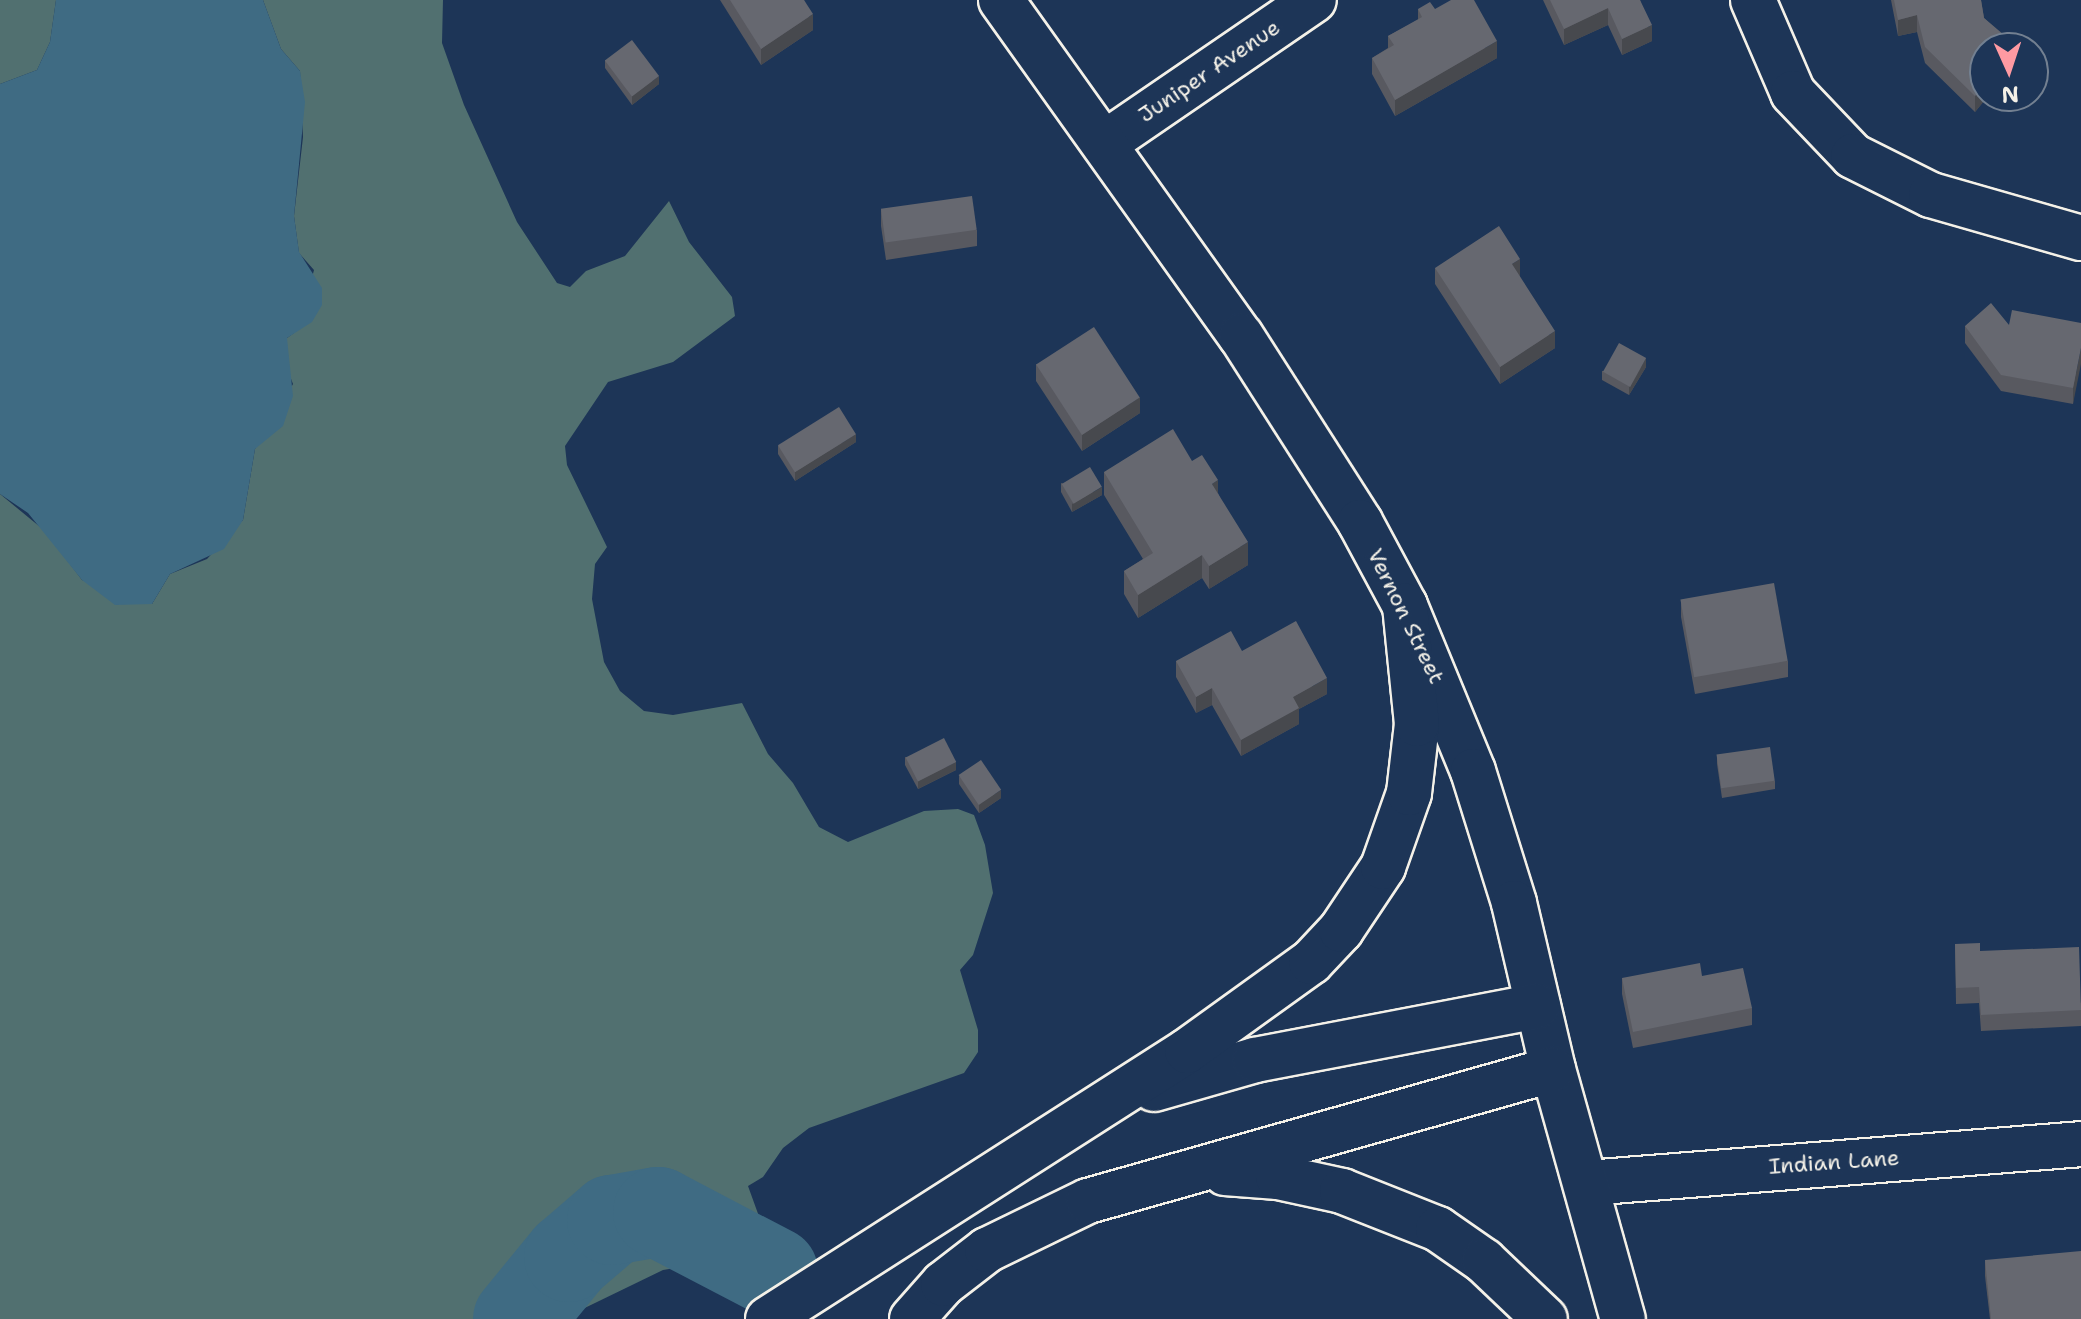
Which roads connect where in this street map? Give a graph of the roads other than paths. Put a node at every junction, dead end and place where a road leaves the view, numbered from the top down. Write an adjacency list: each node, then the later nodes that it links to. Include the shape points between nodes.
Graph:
1 (1001, 0): 4 (main road, Vernon Street)
2 (1314, 0): 4 (main road, Juniper Avenue)
3 (1753, 0): 5 (main road, via 1793,93 1853,156 1931,195)
4 (1105, 143): 6 (main road, Vernon Street, via 1267,376 1360,522)
5 (2081, 238)
6 (1405, 606): 7 (main road, Vernon Street, via 1473,771 1514,903); 9 (main road, via 1416,681 1415,757 1399,829 1383,867 1341,930 1311,962)
7 (1538, 1006): 8 (main road, Vernon Street); 9 (main road, via 1255,1060 1147,1091)
8 (1553, 1069): 11 (main road); 12 (main road, Vernon Street)
9 (1094, 1114): 13 (main road)
10 (2081, 1144): 12 (main road, Indian Lane)
11 (1175, 1175): 14 (main road, via 1030,1224 943,1284); 15 (main road, via 1278,1177 1386,1206 1438,1229 1484,1261)
12 (1587, 1183): 16 (main road, Vernon Street)
13 (768, 1319)
14 (912, 1319)
15 (1545, 1319)
16 (1623, 1319)

